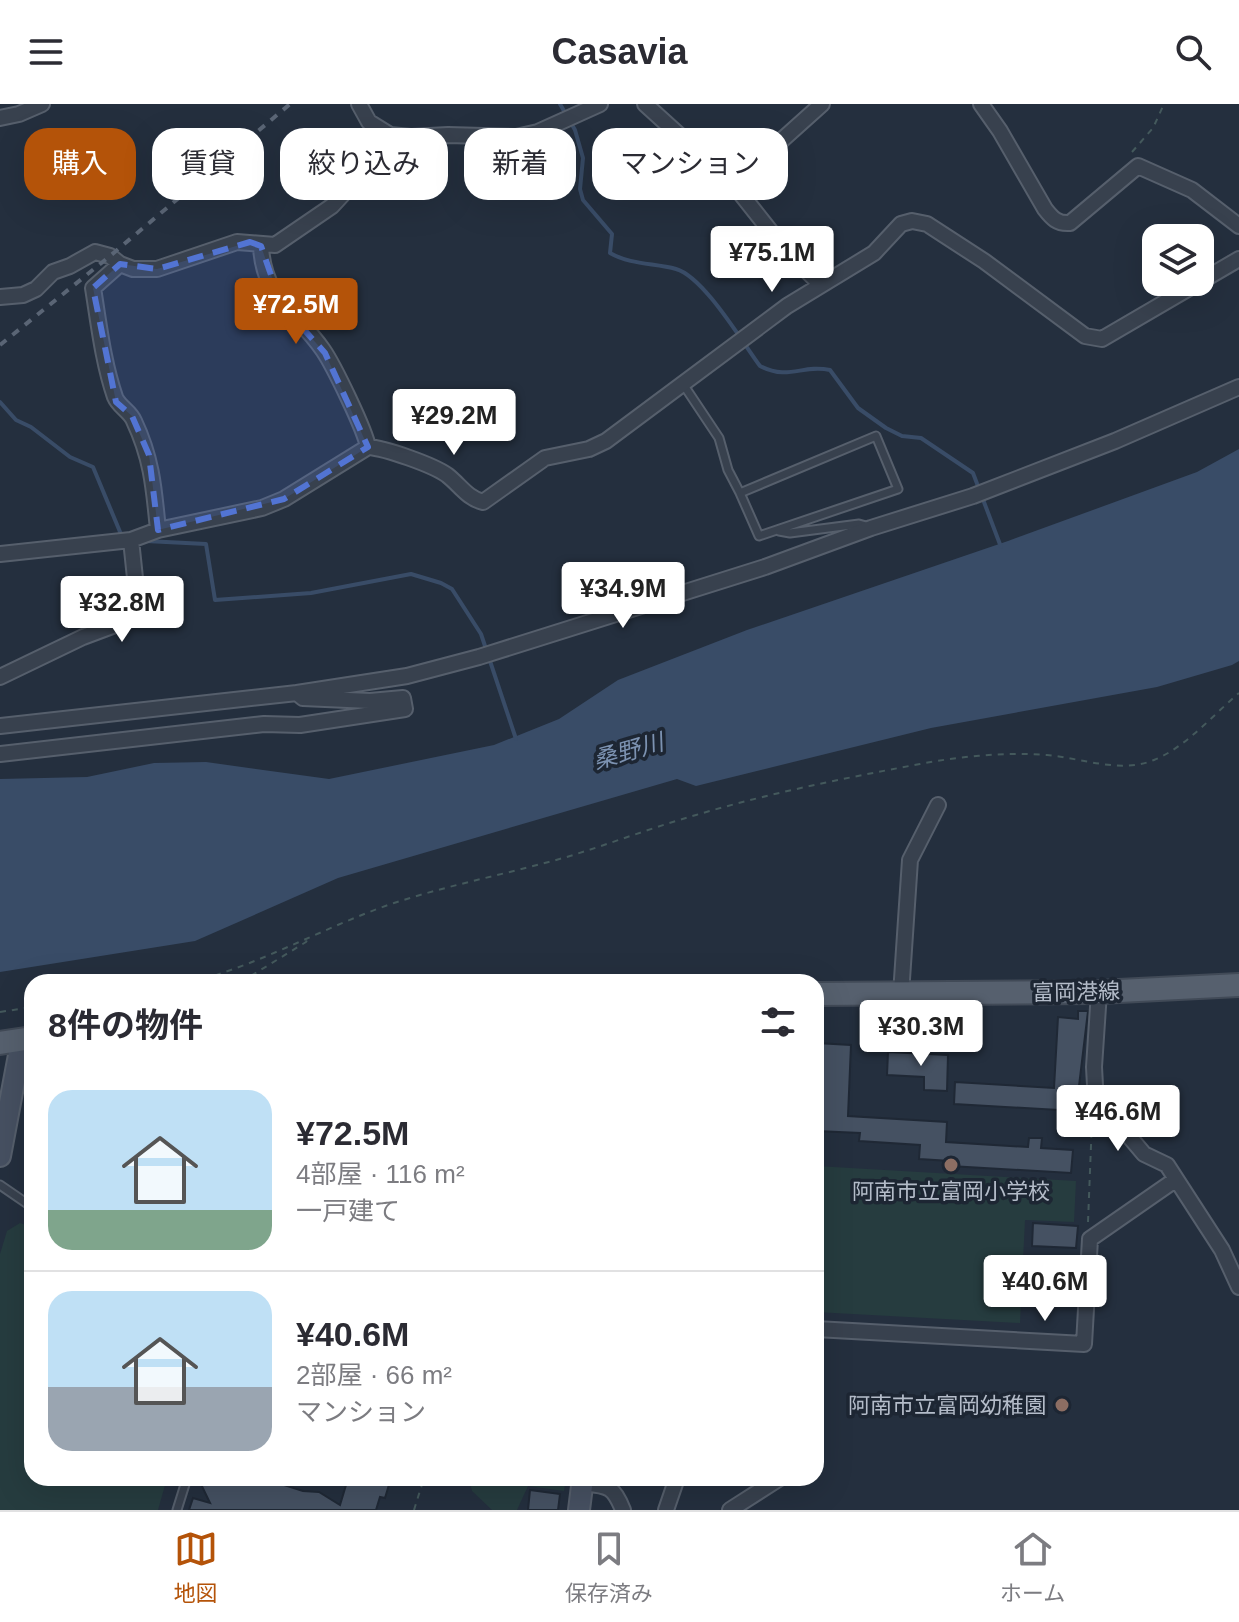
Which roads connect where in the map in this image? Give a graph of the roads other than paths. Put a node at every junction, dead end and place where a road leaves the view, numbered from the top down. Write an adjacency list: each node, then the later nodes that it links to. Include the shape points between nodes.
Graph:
1 (42, 104): 7 (street)
2 (359, 104): 8 (street)
3 (600, 104): 11 (street, via 516,137)
4 (645, 104): 9 (street)
5 (822, 104): 10 (street)
6 (981, 104): 14 (street, via 1053,219 1070,223 1138,166 1192,190)
7 (0, 118)
8 (379, 128)
9 (671, 128)
10 (788, 135)
11 (448, 136)
12 (338, 200): 15 (street, via 275,245)
13 (746, 200): 18 (street)
14 (1239, 226)
15 (261, 246): 17 (street, via 237,242 157,269); 22 (street, via 268,281 281,304 325,353)
16 (1239, 259): 18 (street, via 1102,339 1085,336 984,261 927,224 912,221 901,224 874,253)
17 (120, 264): 19 (street, via 95,252 53,272 36,289); 25 (street, via 93,288 95,303 116,402 132,416 149,455)
18 (821, 285): 20 (street)
19 (0, 297)
20 (683, 384): 22 (street, via 606,441 545,458 483,502 472,499 445,473); 23 (lane, via 719,438)
21 (1239, 387): 24 (street, via 973,496)
22 (368, 447): 25 (street, via 262,508)
23 (740, 493): 26 (lane, via 759,536); 26 (lane, via 876,436 898,489)
24 (871, 528): 26 (lane, via 859,524); 30 (street, via 479,657 407,676)
25 (158, 530): 27 (street)
26 (777, 531)
27 (131, 540): 28 (street); 29 (street, via 139,616)
28 (0, 554)
29 (0, 677)
30 (297, 693): 31 (street); 32 (street, via 303,698 403,698 405,709 300,725 264,724)
31 (0, 726)
32 (0, 754)
33 (938, 805): 37 (street, via 910,860)
34 (1236, 981): 35 (main road, 富岡港線)
35 (1099, 992): 37 (main road, 富岡港線); 40 (street, via 1096,1104 1144,1154 1167,1165)
36 (824, 994): 37 (main road, 富岡港線)
37 (901, 994)
38 (20, 1037): 39 (street)
39 (0, 1156)
40 (1175, 1180): 43 (street, via 1222,1250); 44 (street, via 1090,1239 1084,1344)
41 (0, 1185): 42 (lane)
42 (24, 1202)
43 (1239, 1287)
44 (824, 1329)
45 (184, 1486): 50 (lane)
46 (581, 1486): 51 (street)
47 (607, 1486): 52 (street)
48 (674, 1486): 53 (street)
49 (768, 1486): 54 (street)
50 (177, 1510)
51 (579, 1510)
52 (623, 1510)
53 (666, 1510)
54 (730, 1510)

